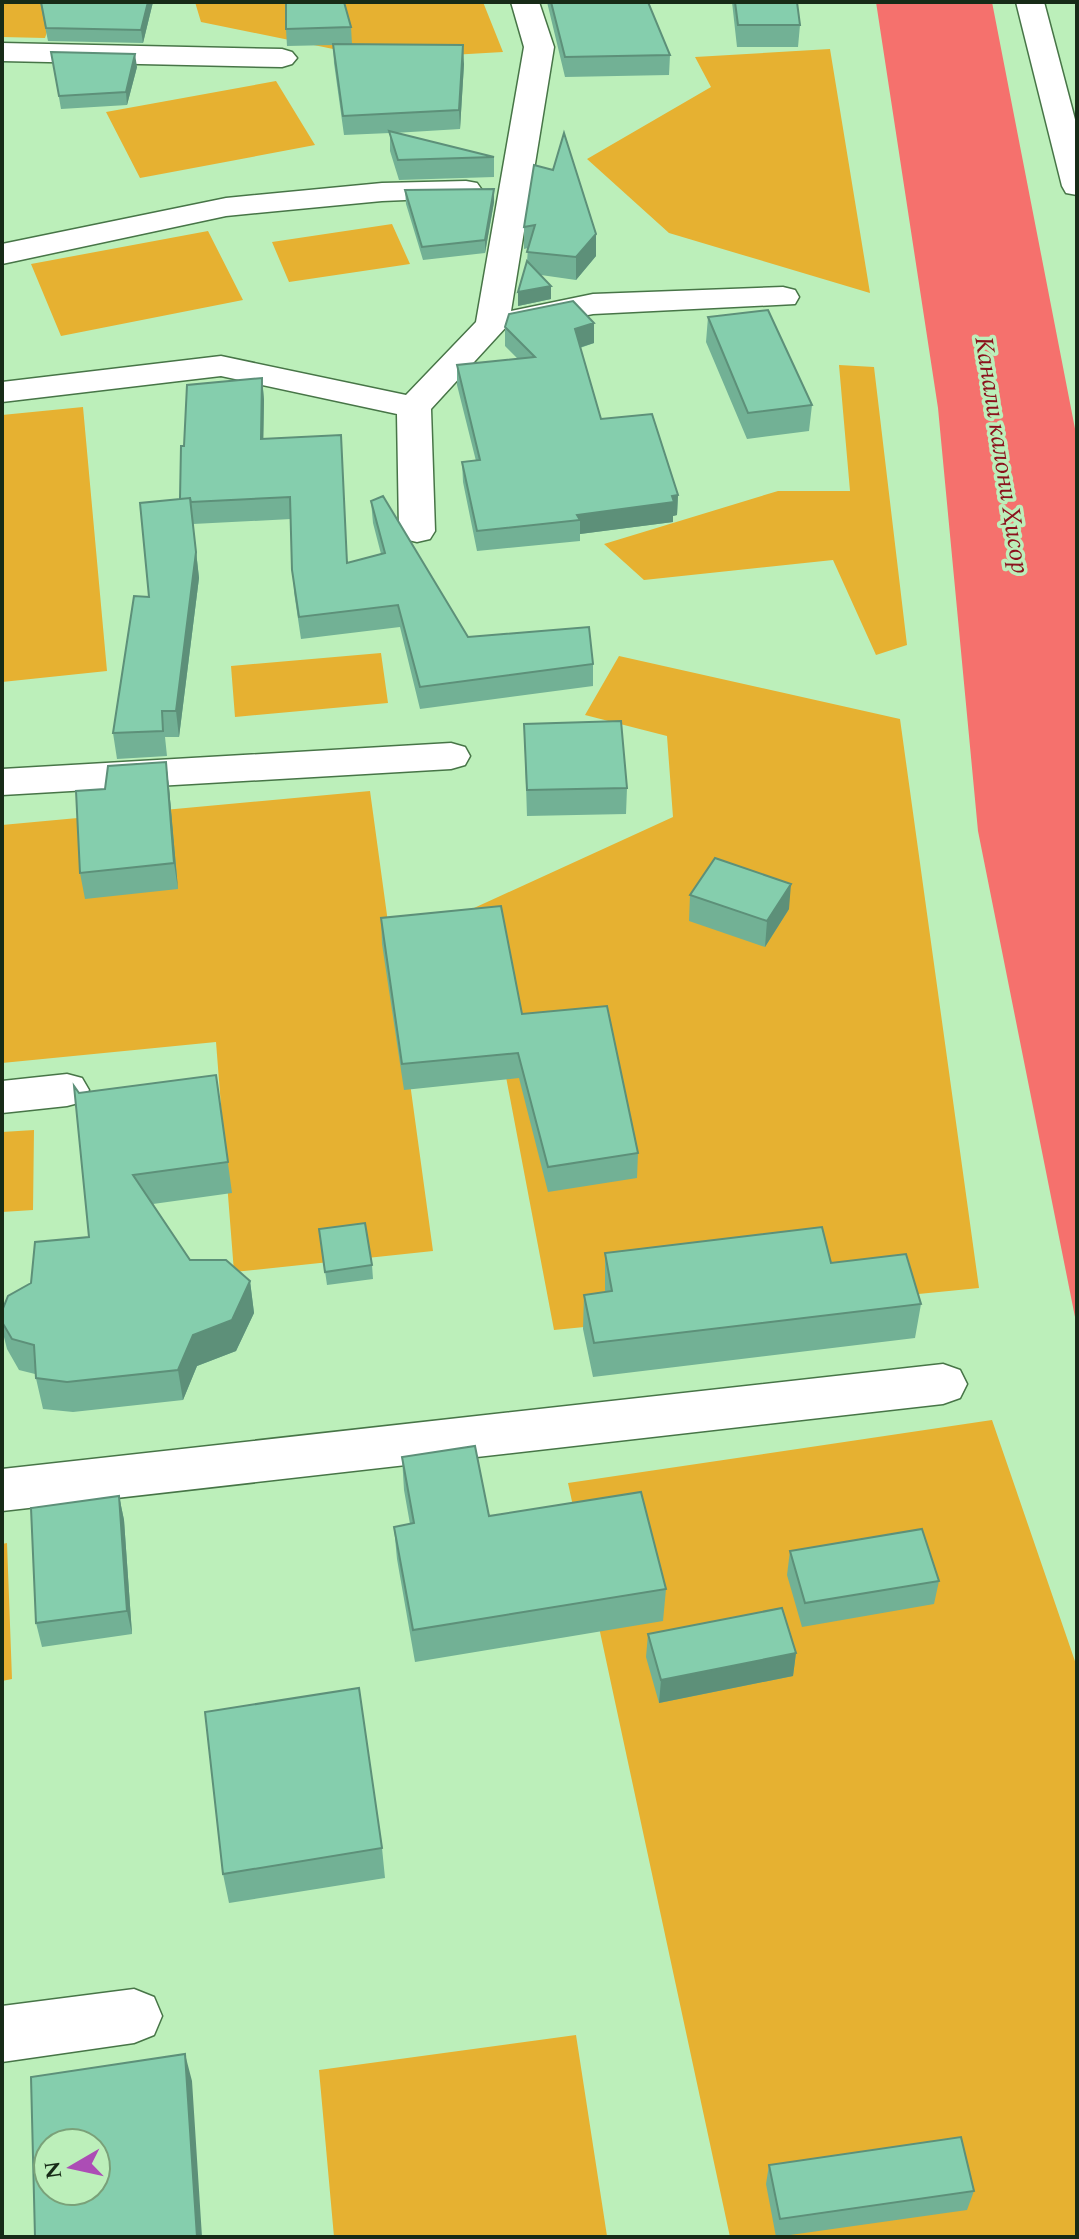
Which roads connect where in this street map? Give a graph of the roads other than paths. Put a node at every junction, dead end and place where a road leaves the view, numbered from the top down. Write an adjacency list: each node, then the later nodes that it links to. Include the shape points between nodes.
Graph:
1 (525, 2): 6 (street, via 539,47)
2 (1030, 2): 5 (street)
3 (2, 52): 4 (street)
4 (282, 58)
5 (1077, 186)
6 (515, 189): 7 (street, via 382,192 226,207); 9 (street)
7 (2, 254)
8 (783, 297): 9 (street, via 593,304)
9 (492, 324): 11 (street)
10 (2, 392): 11 (street, via 221,366)
11 (414, 407): 12 (street)
12 (417, 531)
13 (451, 756): 14 (street)
14 (2, 782)
15 (67, 1090): 16 (street)
16 (2, 1097)
17 (943, 1384): 18 (street)
18 (2, 1490)
19 (134, 2016): 20 (street)
20 (2, 2034)

